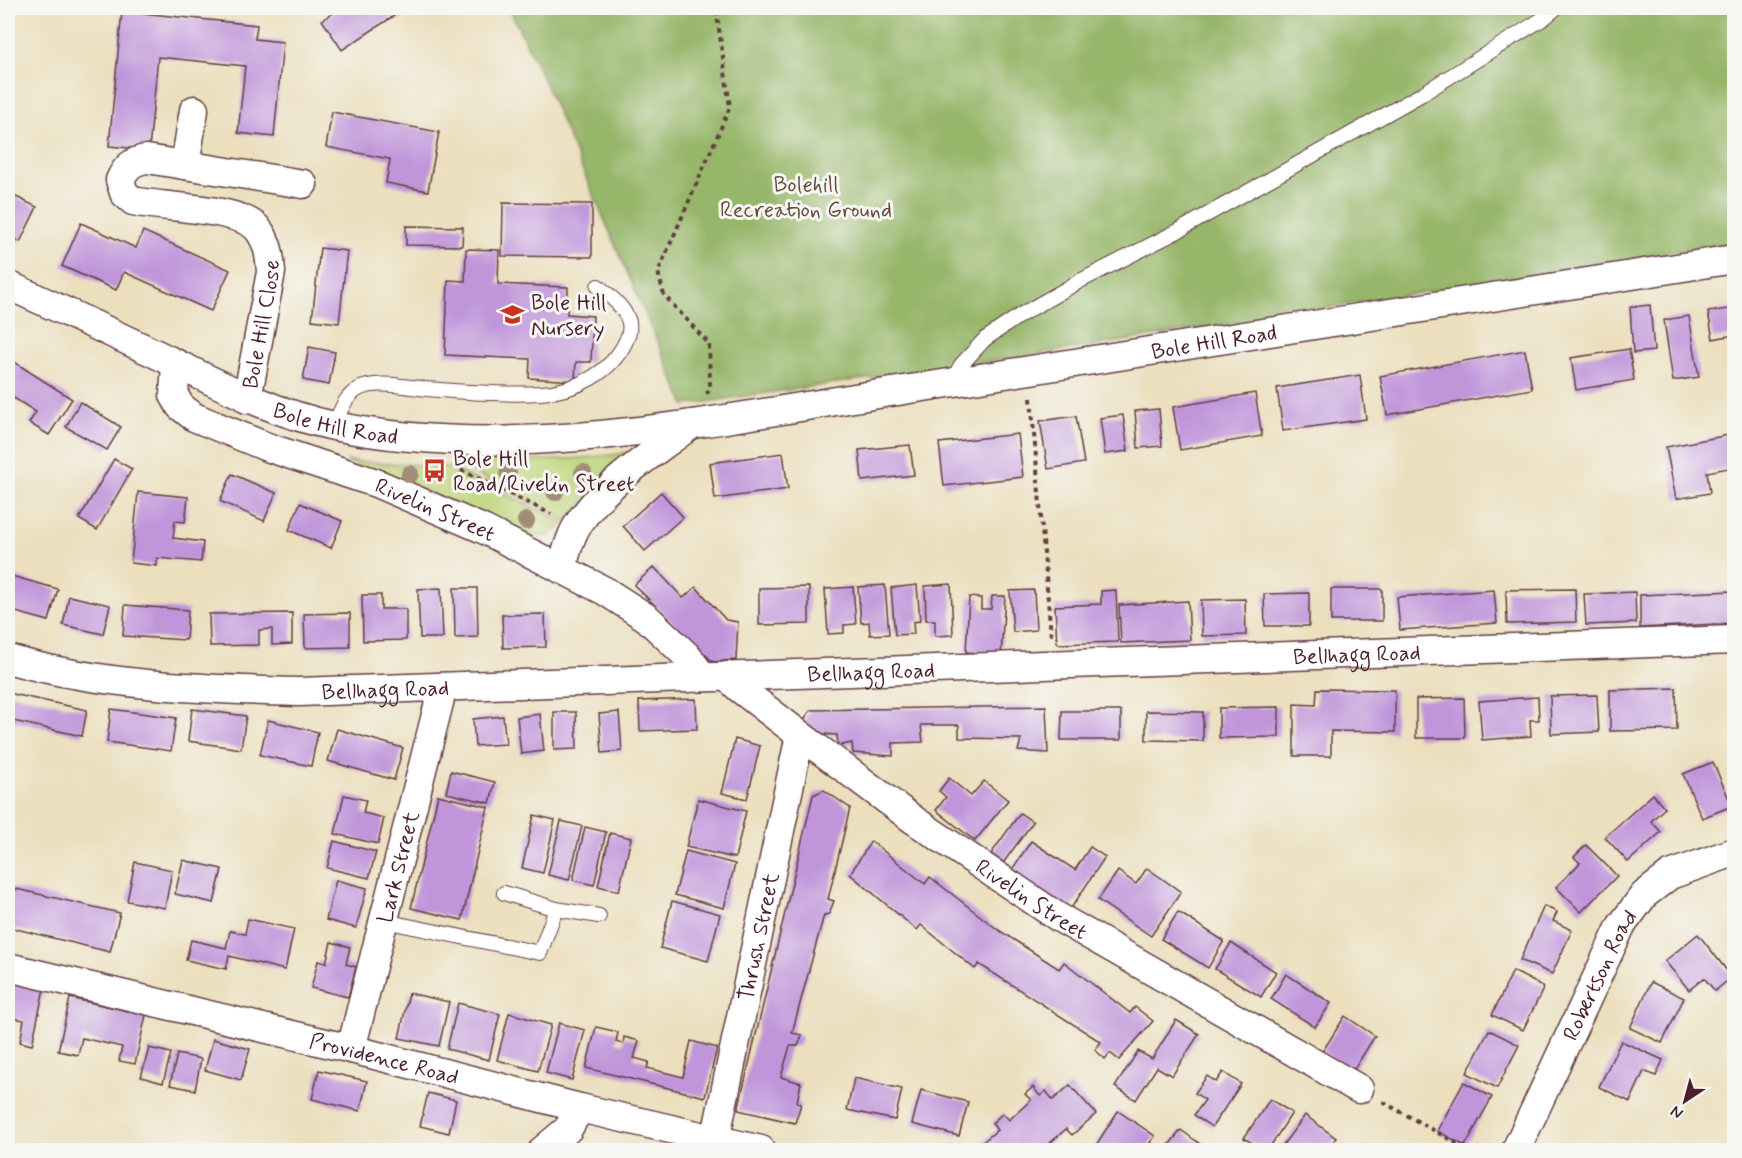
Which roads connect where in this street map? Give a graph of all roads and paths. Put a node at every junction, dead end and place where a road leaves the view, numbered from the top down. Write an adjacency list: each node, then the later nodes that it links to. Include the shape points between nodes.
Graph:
1 (716, 8): 12 (path, via 730,107 658,272 664,295 709,344 710,387)
2 (1556, 8): 10 (lane, via 1422,94 1022,314 985,339 961,365)
3 (194, 110): 4 (street)
4 (184, 165): 5 (street, Bole Hill Close); 11 (street, Bole Hill Close, via 135,160 120,180 124,193 133,201 233,215 256,228 264,240 271,272)
5 (303, 184)
6 (1734, 259): 10 (street, Bole Hill Road)
7 (8, 285): 9 (street, Bole Hill Road)
8 (598, 285): 13 (lane, via 627,315 630,332 620,353 602,373 579,384 543,393 367,386 343,404)
9 (176, 364): 11 (street, Bole Hill Road); 17 (street, Rivelin Street, via 174,395 194,417 267,447 376,483 483,529)
10 (951, 383): 12 (street, Bole Hill Road)
11 (247, 399): 13 (street, Bole Hill Road)
12 (692, 424): 13 (street, Bole Hill Road, via 562,438 457,440); 16 (street, Bole Hill Road, via 611,486)
13 (334, 426)
14 (1034, 426): 20 (path)
15 (460, 469): 16 (path)
16 (576, 527): 17 (street, Bole Hill Road)
17 (561, 569): 21 (street, Rivelin Street, via 646,618)
18 (1734, 640): 20 (street, Bellhagg Road)
19 (8, 659): 22 (street, Bellhagg Road, via 108,679 201,689 299,692)
20 (1053, 664): 21 (street, Bellhagg Road)
21 (715, 676): 22 (street, Bellhagg Road); 23 (street, Rivelin Street, via 739,688)
22 (443, 687): 28 (street, Lark Street)
23 (800, 735): 31 (street, Rivelin Street, via 914,820 1058,917); 33 (street, Thrush Street)
24 (1734, 852): 37 (street, Robertson Road, via 1670,875 1644,895 1621,926)
25 (504, 893): 26 (lane)
26 (556, 909): 27 (lane); 28 (lane, via 540,953)
27 (599, 916)
28 (384, 921): 30 (street, Lark Street)
29 (8, 967): 30 (street, Providence Road)
30 (351, 1049): 32 (street, Providence Road)
31 (1359, 1089): 36 (path)
32 (580, 1108): 33 (street, Providence Road); 34 (street, via 568,1129)
33 (713, 1145): 35 (street, Providence Road)
34 (543, 1150)
35 (761, 1150)
36 (1469, 1150)
37 (1516, 1150)

